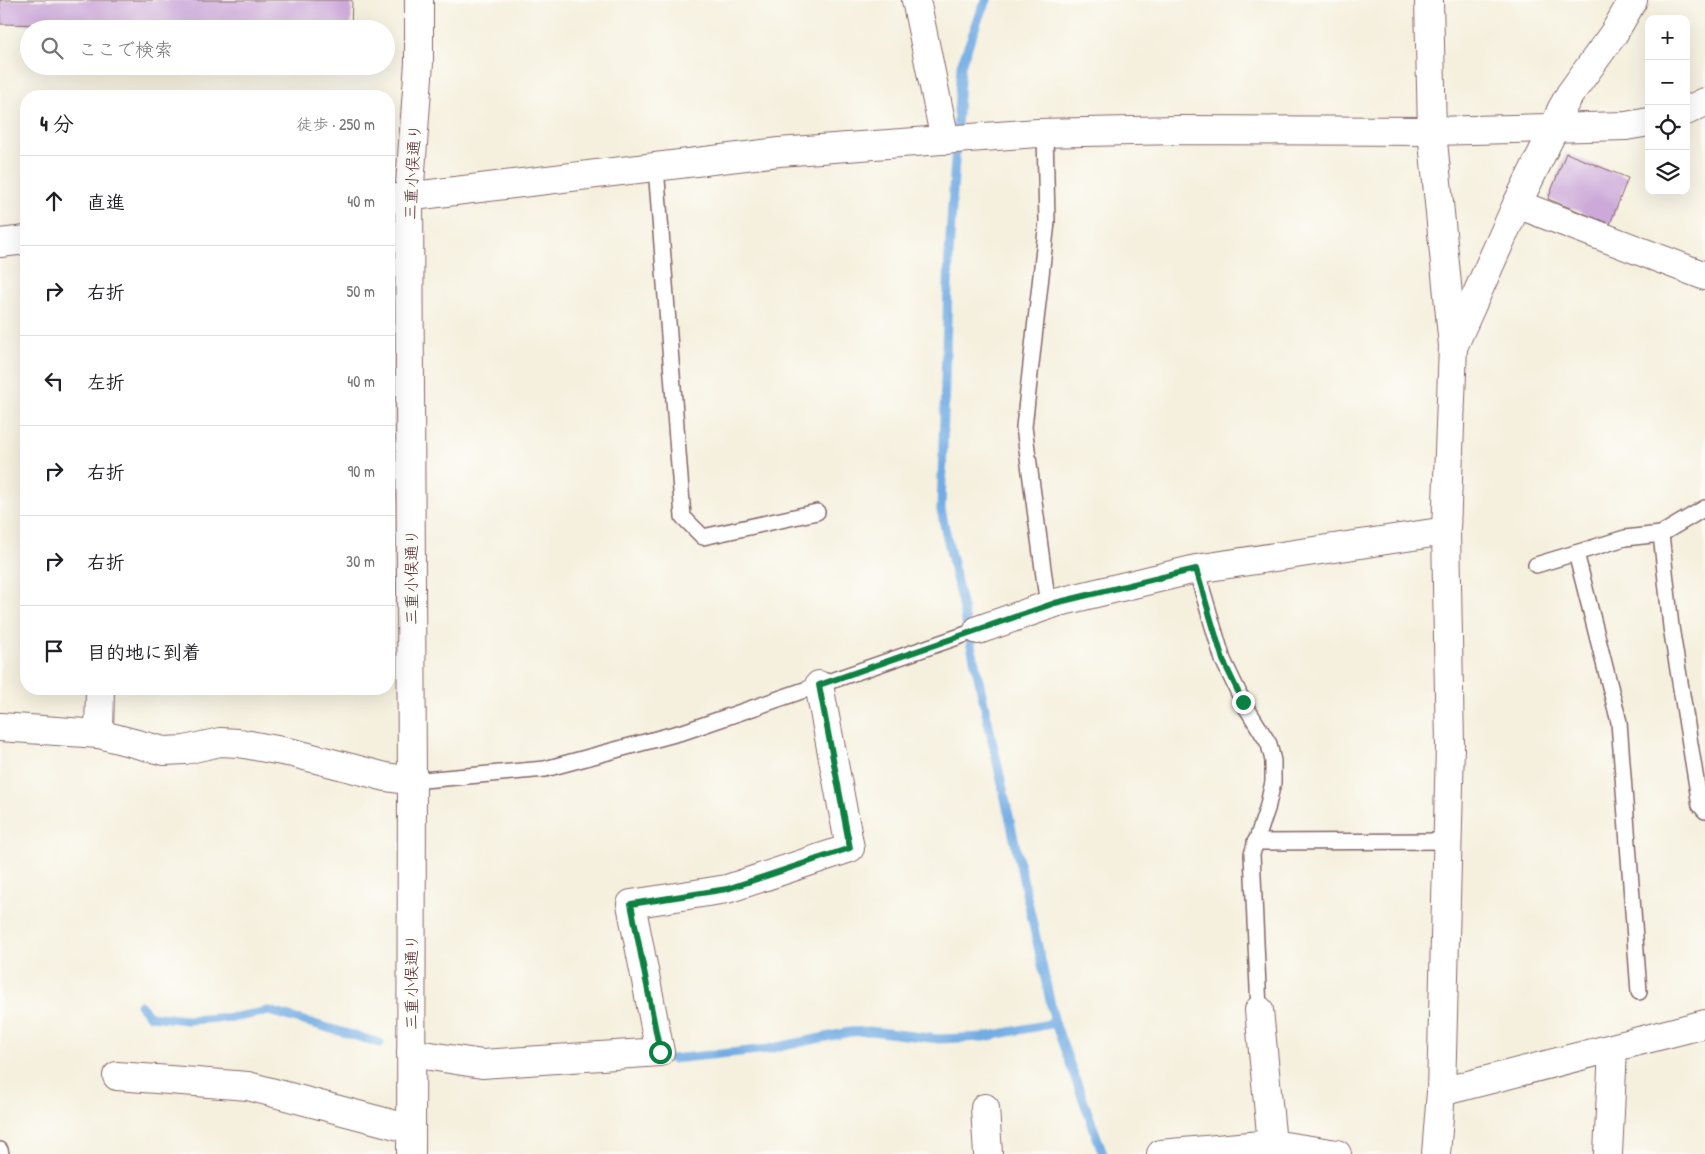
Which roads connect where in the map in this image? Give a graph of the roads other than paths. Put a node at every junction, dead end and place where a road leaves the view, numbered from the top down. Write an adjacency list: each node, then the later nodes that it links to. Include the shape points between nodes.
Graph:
1 (419, 0): 13 (street, 三重小俣通り, via 419,63)
2 (916, 0): 11 (street)
3 (1429, 0): 9 (street)
4 (1633, 0): 8 (street, via 1614,33 1570,94)
5 (1705, 102): 6 (street)
6 (1690, 109)
7 (1645, 123): 8 (street)
8 (1554, 129): 9 (street); 14 (street)
9 (1432, 131): 10 (street); 18 (street)
10 (1045, 133): 11 (street); 26 (lane, via 1047,222 1024,427)
11 (945, 140): 12 (street, via 779,152)
12 (656, 167): 13 (street); 20 (lane, via 683,517 703,537)
13 (399, 198): 32 (street, 三重小俣通り)
14 (1517, 204): 17 (street); 18 (street)
15 (20, 241): 16 (street)
16 (0, 244)
17 (1705, 276)
18 (1453, 346): 21 (street)
19 (1705, 508): 22 (lane)
20 (817, 512)
21 (1446, 531): 25 (street); 34 (street, via 1450,746)
22 (1661, 534): 23 (lane, via 1625,538); 33 (lane, via 1671,627 1700,805)
23 (1576, 553): 24 (lane); 36 (lane, via 1619,722)
24 (1536, 565)
25 (1196, 569): 26 (street); 35 (lane, via 1223,660 1243,702 1269,744 1273,761 1273,782 1267,809)
26 (1048, 606): 27 (street)
27 (978, 630): 28 (lane)
28 (819, 685): 32 (lane, via 686,731 545,769); 40 (street, via 850,848 727,889 631,904 660,1052 482,1064)
29 (100, 695): 31 (street)
30 (0, 727): 31 (street)
31 (99, 734): 32 (street, via 164,751 220,742 239,743)
32 (412, 781): 40 (street, 三重小俣通り)
33 (1705, 811)
34 (1448, 841): 35 (lane); 42 (street)
35 (1255, 842): 37 (lane, via 1252,854)
36 (1639, 992)
37 (1259, 1010): 45 (street)
38 (1705, 1024): 39 (street)
39 (1613, 1048): 42 (street); 52 (street)
40 (411, 1053): 44 (street, 三重小俣通り)
41 (117, 1076): 44 (street, via 248,1086)
42 (1441, 1092): 51 (street)
43 (985, 1108): 48 (street)
44 (411, 1142)
45 (1272, 1144): 49 (street); 50 (street)
46 (0, 1150): 47 (lane)
47 (1, 1154)
48 (988, 1154)
49 (1161, 1154)
50 (1337, 1154)
51 (1436, 1154)
52 (1608, 1154)

